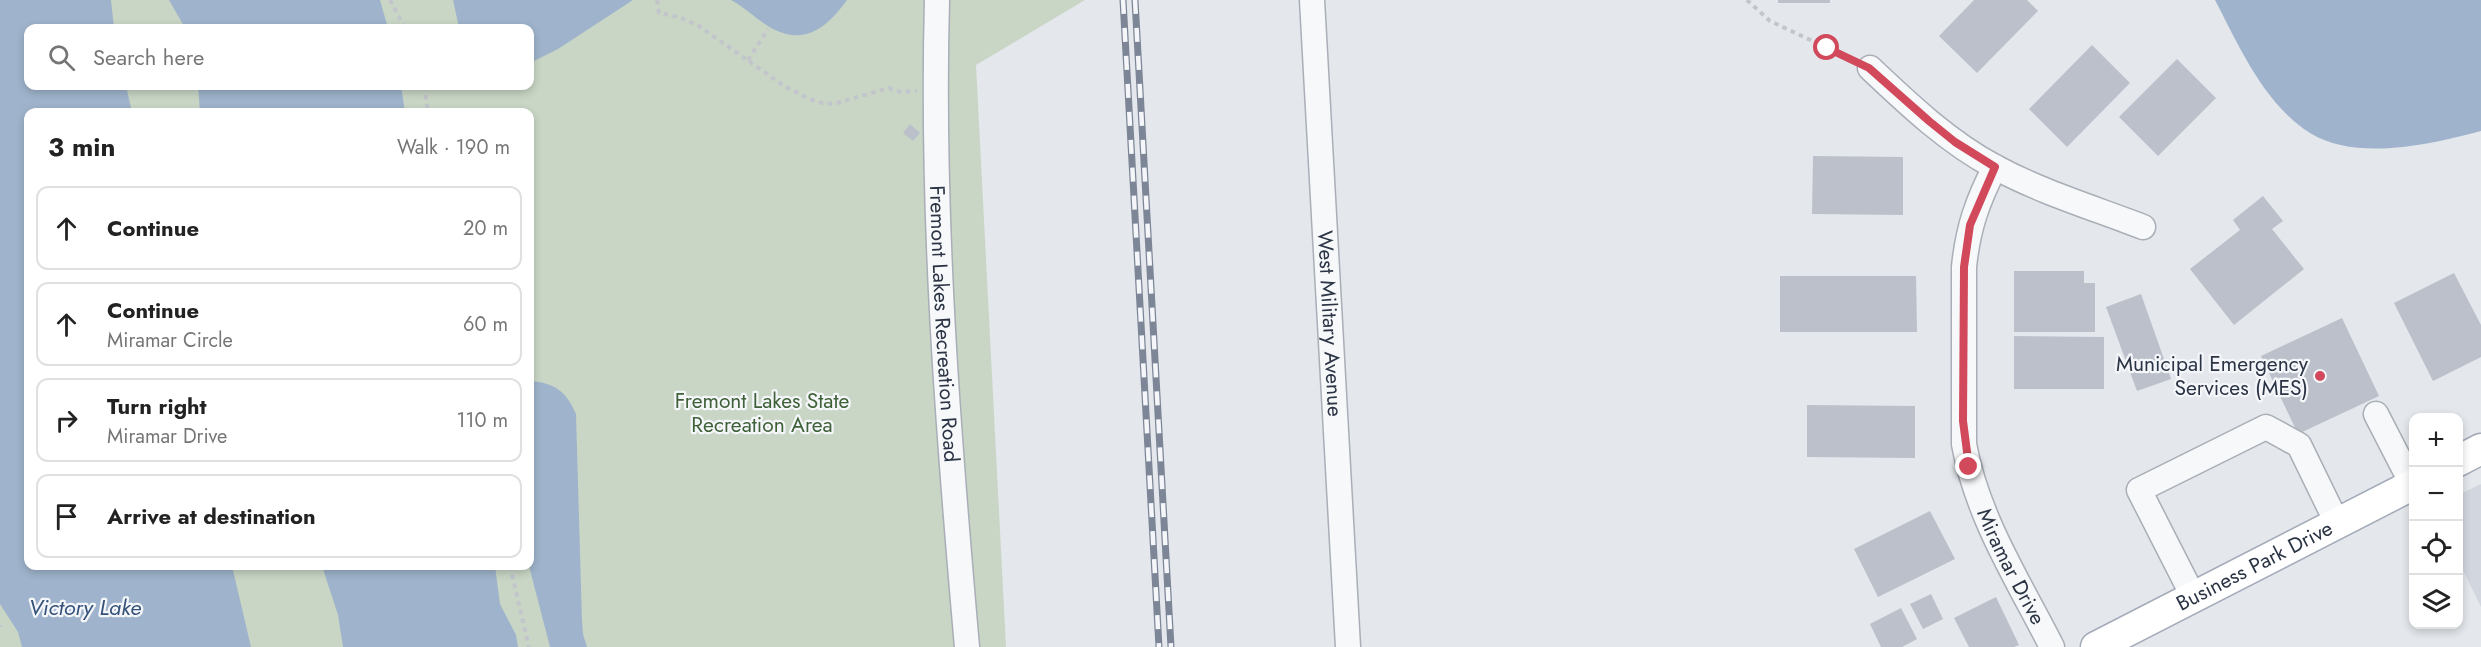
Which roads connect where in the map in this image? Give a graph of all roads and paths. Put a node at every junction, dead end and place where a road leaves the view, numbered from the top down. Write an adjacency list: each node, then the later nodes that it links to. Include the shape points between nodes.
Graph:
1 (390, 0): 6 (path)
2 (657, 0): 8 (path, via 659,13 699,26)
3 (938, 0): 11 (street, Fremont Lakes Recreation Road)
4 (1312, 0): 25 (street, West Military Avenue)
5 (1747, 0): 9 (path, via 1770,21)
6 (403, 24)
7 (768, 29): 8 (path)
8 (748, 60): 11 (path, via 799,95 825,104 888,88 901,92)
9 (1869, 68): 13 (street, via 1955,142)
10 (425, 90): 12 (path)
11 (937, 90): 24 (street, Fremont Lakes Recreation Road, via 940,299)
12 (427, 108)
13 (1995, 167): 14 (street); 26 (street, Miramar Drive, via 1976,208 1966,244 1964,444 1985,512)
14 (2143, 227)
15 (2376, 414): 18 (street)
16 (2481, 449): 17 (main road)
17 (2463, 458)
18 (2409, 476)
19 (2409, 486): 20 (main road, Business Park Drive)
20 (2337, 523): 22 (main road, Business Park Drive); 22 (street, via 2299,445 2266,427 2139,490)
21 (511, 570): 23 (path)
22 (2193, 596): 27 (main road, Business Park Drive)
23 (529, 647)
24 (967, 647)
25 (1348, 647)
26 (2052, 647)
27 (2096, 647)

